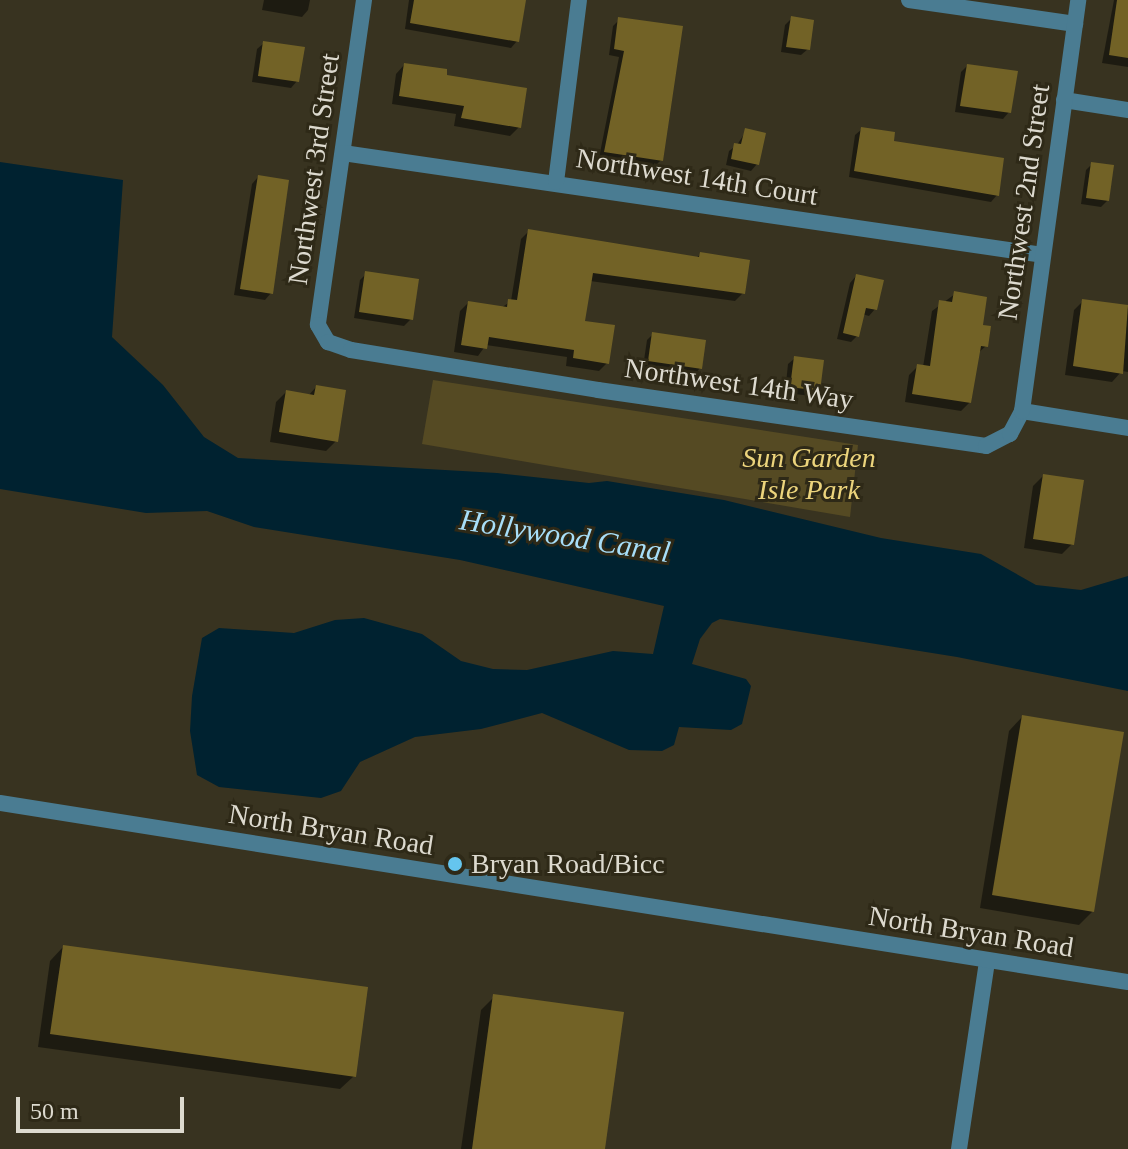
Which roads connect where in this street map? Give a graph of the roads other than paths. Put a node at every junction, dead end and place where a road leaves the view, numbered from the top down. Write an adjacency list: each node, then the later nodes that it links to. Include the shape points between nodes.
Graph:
1 (364, 0): 8 (street, Northwest 3rd Street)
2 (579, 0): 9 (street)
3 (909, 0): 5 (street)
4 (1078, 0): 5 (street, Northwest 2nd Street)
5 (1075, 24): 6 (street, Northwest 2nd Street)
6 (1064, 100): 7 (street); 10 (street, Northwest 2nd Street)
7 (1128, 110)
8 (343, 153): 9 (street, Northwest 14th Court); 11 (street, Northwest 3rd Street, via 318,325)
9 (556, 182): 10 (street, Northwest 14th Court)
10 (1043, 255): 12 (street, Northwest 2nd Street)
11 (328, 342): 12 (street, Northwest 14th Way, via 598,390 986,446 1010,434)
12 (1022, 411): 13 (street)
13 (1128, 428)
14 (0, 803): 15 (street, North Bryan Road)
15 (987, 962): 16 (street, North Bryan Road); 17 (street)
16 (1128, 982)
17 (959, 1149)

